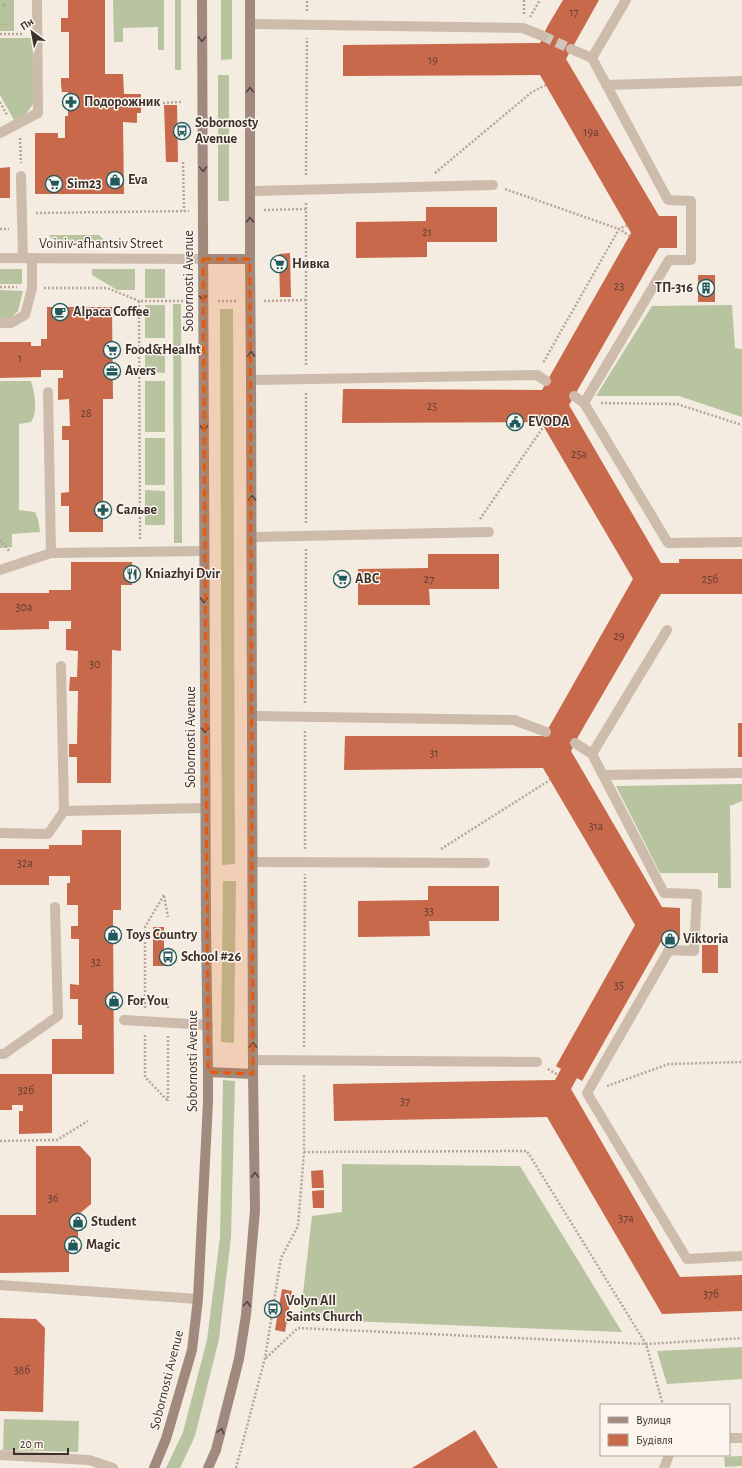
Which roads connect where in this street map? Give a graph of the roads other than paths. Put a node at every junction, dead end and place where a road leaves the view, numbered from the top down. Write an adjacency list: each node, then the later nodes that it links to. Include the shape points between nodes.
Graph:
1 (37, 0): 11 (street, via 38,113)
2 (202, 0): 17 (main road, Sobornosti Avenue, one-way to 17)
3 (250, 0): 5 (main road)
4 (626, 0): 8 (street)
5 (250, 24): 6 (street, via 523,28); 14 (main road, one-way to 5)
6 (543, 36)
7 (571, 49): 8 (street)
8 (592, 58): 10 (street)
9 (742, 81): 10 (street)
10 (606, 85): 24 (street, via 668,200 691,202 691,260 669,260)
11 (0, 133)
12 (21, 176): 16 (street, via 22,213)
13 (493, 185): 14 (street)
14 (250, 191): 18 (main road, one-way to 14)
15 (0, 258): 16 (street, Voiniv-afhantsiv Street)
16 (28, 258): 17 (street, Voiniv-afhantsiv Street); 19 (street, via 32,288 25,316 12,323)
17 (203, 259): 18 (main road); 28 (main road, Sobornosti Avenue, one-way to 28)
18 (250, 259): 20 (main road, one-way to 18)
19 (0, 323)
20 (251, 380): 21 (street, via 537,375); 26 (main road, one-way to 20)
21 (546, 381)
22 (48, 392): 29 (street)
23 (574, 396): 24 (street)
24 (584, 403): 27 (street, via 668,543)
25 (489, 532): 26 (street)
26 (252, 538): 33 (main road)
27 (742, 542)
28 (204, 551): 29 (street); 39 (main road, Sobornosti Avenue, one-way to 39)
29 (51, 553): 30 (street)
30 (0, 570)
31 (667, 630): 36 (street)
32 (61, 666): 40 (street)
33 (252, 716): 34 (street, via 514,720); 42 (main road)
34 (546, 732)
35 (575, 743): 36 (street)
36 (592, 754): 38 (street)
37 (742, 773): 38 (street)
38 (603, 775): 52 (street, via 664,893 697,894 694,952 669,950 587,1093 686,1259)
39 (205, 808): 40 (street); 46 (main road, Sobornosti Avenue)
40 (64, 811): 41 (street, via 48,834)
41 (0, 833)
42 (253, 862): 43 (street); 48 (main road, one-way to 42)
43 (485, 863)
44 (55, 907): 47 (street, via 58,1016 4,1054)
45 (124, 1020): 46 (street)
46 (208, 1025): 50 (main road, Sobornosti Avenue)
47 (0, 1054)
48 (253, 1060): 49 (street); 51 (main road)
49 (537, 1062)
50 (208, 1072): 51 (main road); 54 (main road, Sobornosti Avenue)
51 (253, 1074): 61 (main road, one-way to 51, via 216,1450 235,1374 246,1315 255,1210)
52 (742, 1256)
53 (0, 1286): 54 (street)
54 (198, 1299): 60 (main road, Sobornosti Avenue, via 192,1350 166,1439)
55 (730, 1438): 56 (street)
56 (742, 1438)
57 (0, 1455): 59 (street, via 89,1460)
58 (669, 1456): 62 (street)
59 (113, 1468)
60 (154, 1468)
61 (208, 1468)
62 (664, 1468)

